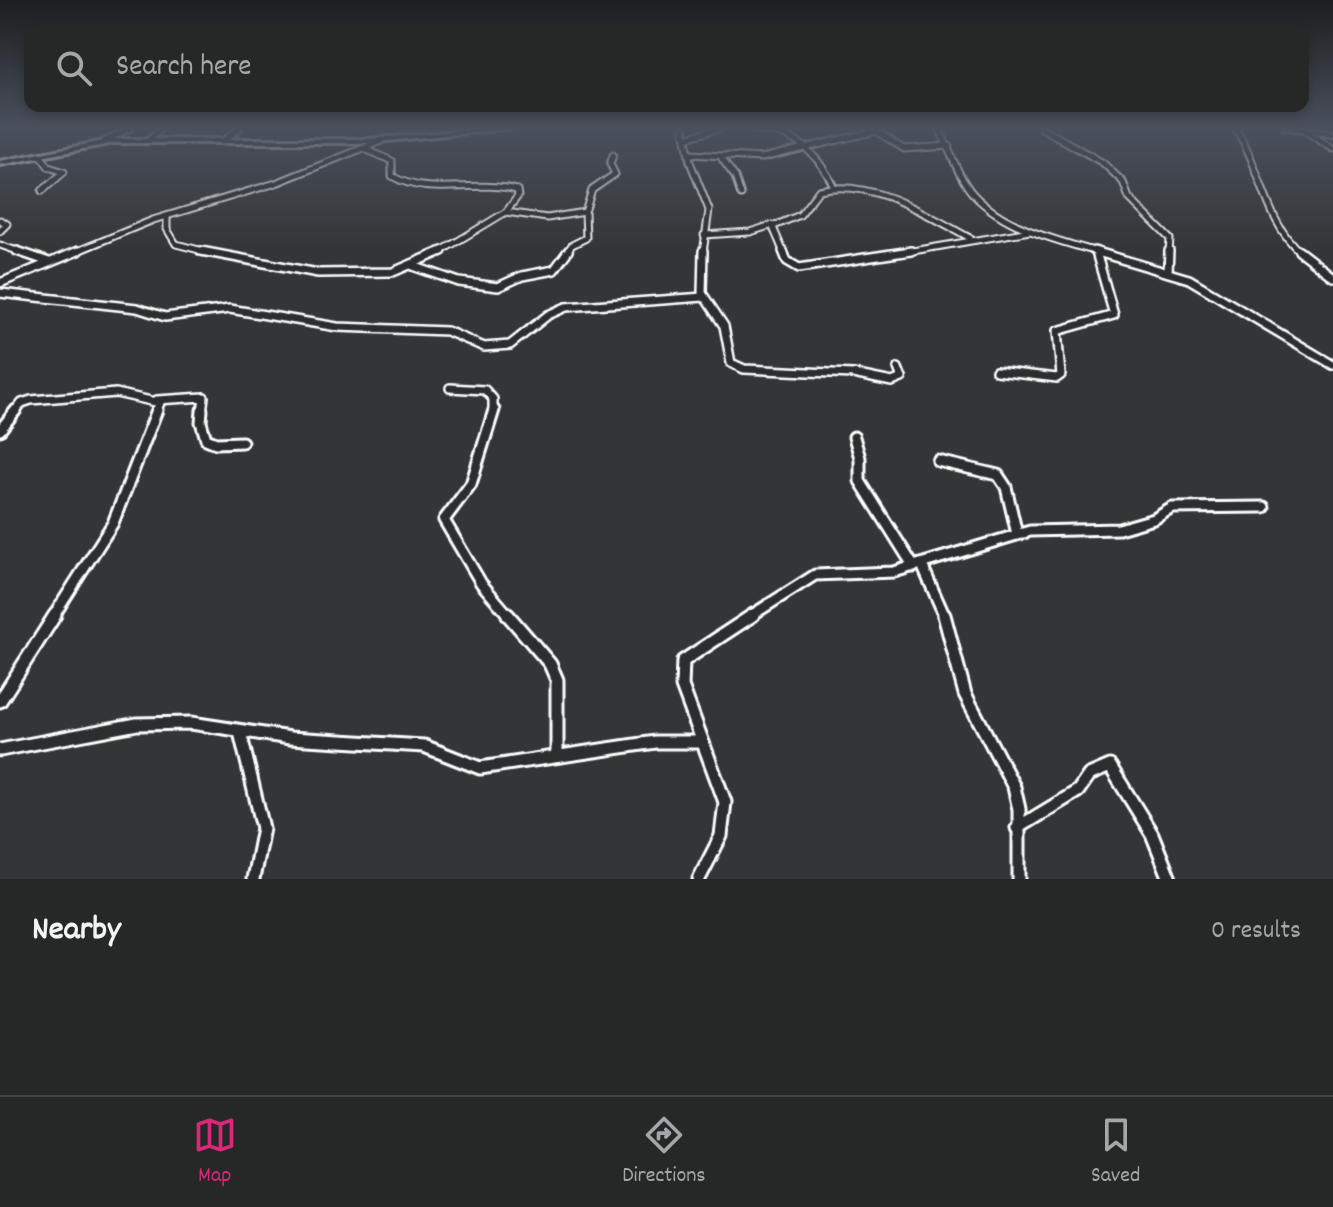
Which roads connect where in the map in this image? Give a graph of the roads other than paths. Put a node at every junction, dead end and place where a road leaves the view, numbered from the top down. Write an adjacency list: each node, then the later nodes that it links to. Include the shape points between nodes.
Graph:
1 (55, 169): 12 (street, via 64,172)
2 (313, 169): 16 (street)
3 (392, 169): 14 (street, via 399,181 514,188 518,196)
4 (613, 169): 15 (street, via 615,174 592,190)
5 (693, 169): 21 (street, via 709,210)
6 (729, 169): 13 (street)
7 (823, 169): 11 (street)
8 (960, 169): 20 (street, via 972,193)
9 (1109, 169): 27 (street, via 1123,182 1129,198 1170,239)
10 (1256, 169): 28 (street, via 1289,241)
11 (834, 187): 18 (street, via 819,190 800,215); 22 (street, via 899,201)
12 (42, 191)
13 (741, 195)
14 (506, 212): 15 (street, via 547,218); 26 (street)
15 (585, 212): 26 (street, via 586,238 572,245 554,270 522,276 505,286 459,282)
16 (167, 216): 25 (street); 26 (street, via 171,239 179,247 327,274 384,274)
17 (0, 220): 19 (street, via 7,224)
18 (774, 226): 21 (street); 22 (street, via 787,261 799,268)
19 (0, 231)
20 (1031, 231): 22 (street); 24 (street)
21 (704, 235): 31 (street)
22 (971, 239)
23 (0, 245): 25 (street)
24 (1096, 252): 27 (street); 34 (street, via 1114,315 1057,331 1057,378)
25 (50, 262): 29 (street)
26 (413, 266)
27 (1168, 272): 32 (street, via 1201,285)
28 (1333, 277)
29 (0, 283)
30 (0, 293): 31 (street, via 137,308 165,317 230,309 337,327 447,331 484,347 510,345 566,307)
31 (704, 297): 33 (street, via 724,326 729,360 739,368 853,374 892,382 902,378)
32 (1333, 365)
33 (898, 368)
34 (996, 371)
35 (450, 388): 48 (street, via 485,390 494,410 471,484 444,520 481,583 550,664 557,680)
36 (157, 400): 37 (street, via 116,393 31,400 22,403); 39 (street, via 204,397 201,422 206,439); 44 (street, via 156,419 113,523)
37 (0, 430)
38 (854, 437): 43 (street, via 860,481)
39 (242, 442)
40 (938, 461): 42 (street, via 998,475)
41 (1264, 507): 42 (street, via 1172,508 1119,529)
42 (1017, 534): 43 (street)
43 (918, 566): 46 (street, via 815,575 691,654 683,661 682,686); 49 (street, via 944,614 965,694 1014,787)
44 (0, 701)
45 (240, 732): 47 (street, via 191,723 137,724); 48 (street, via 424,746 480,768); 50 (street, via 263,828)
46 (701, 742): 48 (street, via 655,742); 51 (street, via 725,802 725,818)
47 (0, 750)
48 (557, 756)
49 (1017, 828): 52 (street); 53 (street, via 1078,791 1089,775 1110,766 1152,834)
50 (253, 879)
51 (699, 879)
52 (1019, 879)
53 (1170, 879)

